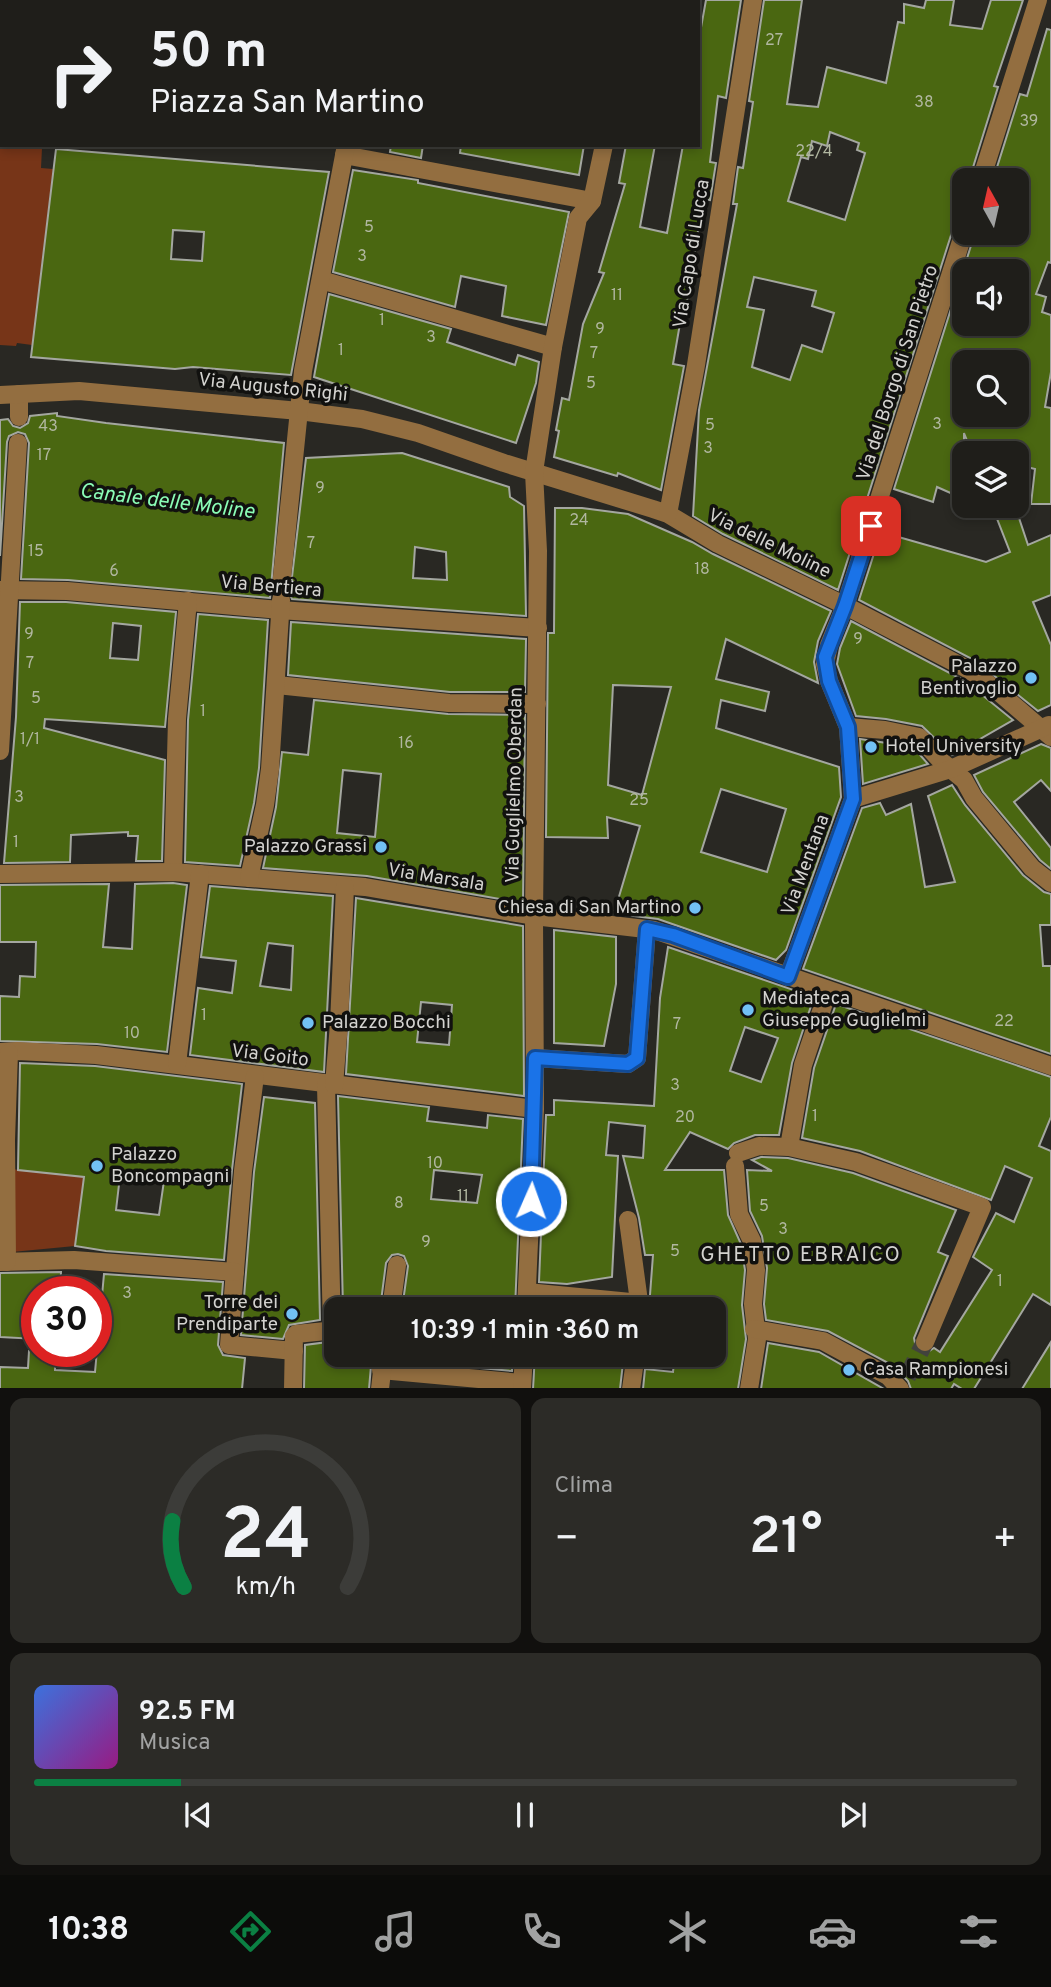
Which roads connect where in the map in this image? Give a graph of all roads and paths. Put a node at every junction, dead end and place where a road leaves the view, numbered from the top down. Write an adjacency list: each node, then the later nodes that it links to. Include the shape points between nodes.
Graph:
1 (753, 0): 16 (street, Via Capo di Lucca)
2 (1038, 0): 5 (street)
3 (604, 147): 6 (street, Via Guglielmo Oberdan)
4 (345, 150): 6 (street); 8 (street)
5 (985, 168)
6 (593, 201): 9 (street, Via Guglielmo Oberdan, via 578,218)
7 (960, 245): 20 (street, Via del Borgo di San Pietro)
8 (321, 280): 9 (street); 12 (street)
9 (553, 347): 15 (street, Via Guglielmo Oberdan)
10 (19, 394): 11 (street, Via Augusto Righi); 12 (street, Via Augusto Righi, via 79,391); 13 (street)
11 (0, 395)
12 (299, 411): 15 (street, Via Augusto Righi, via 390,426); 18 (street)
13 (19, 417)
14 (19, 443): 17 (street)
15 (534, 472): 16 (street, Via delle Moline); 21 (street, Via Guglielmo Oberdan)
16 (668, 514): 20 (street, Via delle Moline, via 718,544)
17 (5, 590): 19 (street, Via Bertiera); 26 (street)
18 (281, 599): 19 (street, Via Bertiera); 21 (street, Via Bertiera); 22 (street)
19 (188, 601): 29 (street, via 177,719)
20 (845, 606): 24 (street, Via Mentana, via 825,664); 25 (street, Via delle Moline, via 971,671)
21 (538, 628): 23 (street, Via Guglielmo Oberdan)
22 (277, 685): 23 (street, via 449,703); 32 (street, via 265,805)
23 (537, 705): 35 (street, Via Guglielmo Oberdan)
24 (848, 727): 27 (street, via 919,737); 28 (street, Via Mentana)
25 (1048, 730): 27 (street)
26 (0, 751)
27 (951, 769): 28 (street); 33 (street, via 1032,868)
28 (853, 799): 37 (street, Via Mentana)
29 (173, 872): 30 (street, Via Marsala); 31 (street, Via Marsala)
30 (0, 874)
31 (200, 874): 32 (street, Via Marsala); 41 (street)
32 (249, 878): 34 (street, Via Marsala)
33 (1051, 883)
34 (345, 887): 35 (street, Via Marsala, via 422,895); 44 (street, via 340,1024)
35 (534, 916): 36 (street, Via Marsala); 40 (street, Via Guglielmo Oberdan)
36 (647, 929): 37 (street, Via Marsala); 40 (street, via 637,1058 628,1064)
37 (788, 977): 38 (street, Via Marsala)
38 (828, 991): 42 (street, Via Marsala); 46 (street, via 803,1065)
39 (5, 1053): 41 (street, Via Goito, via 96,1055); 48 (street)
40 (535, 1058): 45 (street, Via Guglielmo Oberdan)
41 (177, 1064): 43 (street, Via Goito)
42 (1051, 1066)
43 (255, 1076): 44 (street, Via Goito); 50 (street)
44 (330, 1085): 45 (street, Via Goito); 51 (street)
45 (535, 1109): 53 (street, Via Guglielmo Oberdan)
46 (789, 1147): 55 (street, via 759,1146 736,1159 739,1214 752,1241); 57 (street, via 856,1162 982,1207)
47 (628, 1220): 54 (street)
48 (4, 1262): 50 (street, via 74,1260)
49 (397, 1265): 52 (street)
50 (235, 1272): 58 (street, via 229,1345)
51 (333, 1297)
52 (393, 1297)
53 (527, 1297)
54 (640, 1297)
55 (754, 1329): 64 (street, via 823,1342); 69 (street, via 757,1339)
56 (324, 1331): 58 (street, via 296,1334)
57 (925, 1342)
58 (294, 1351): 66 (street)
59 (382, 1367): 67 (street)
60 (394, 1367): 63 (street)
61 (523, 1367): 65 (street)
62 (634, 1367): 68 (street)
63 (426, 1382): 65 (street)
64 (902, 1384)
65 (522, 1386)
66 (293, 1388)
67 (380, 1388)
68 (631, 1388)
69 (749, 1388)

